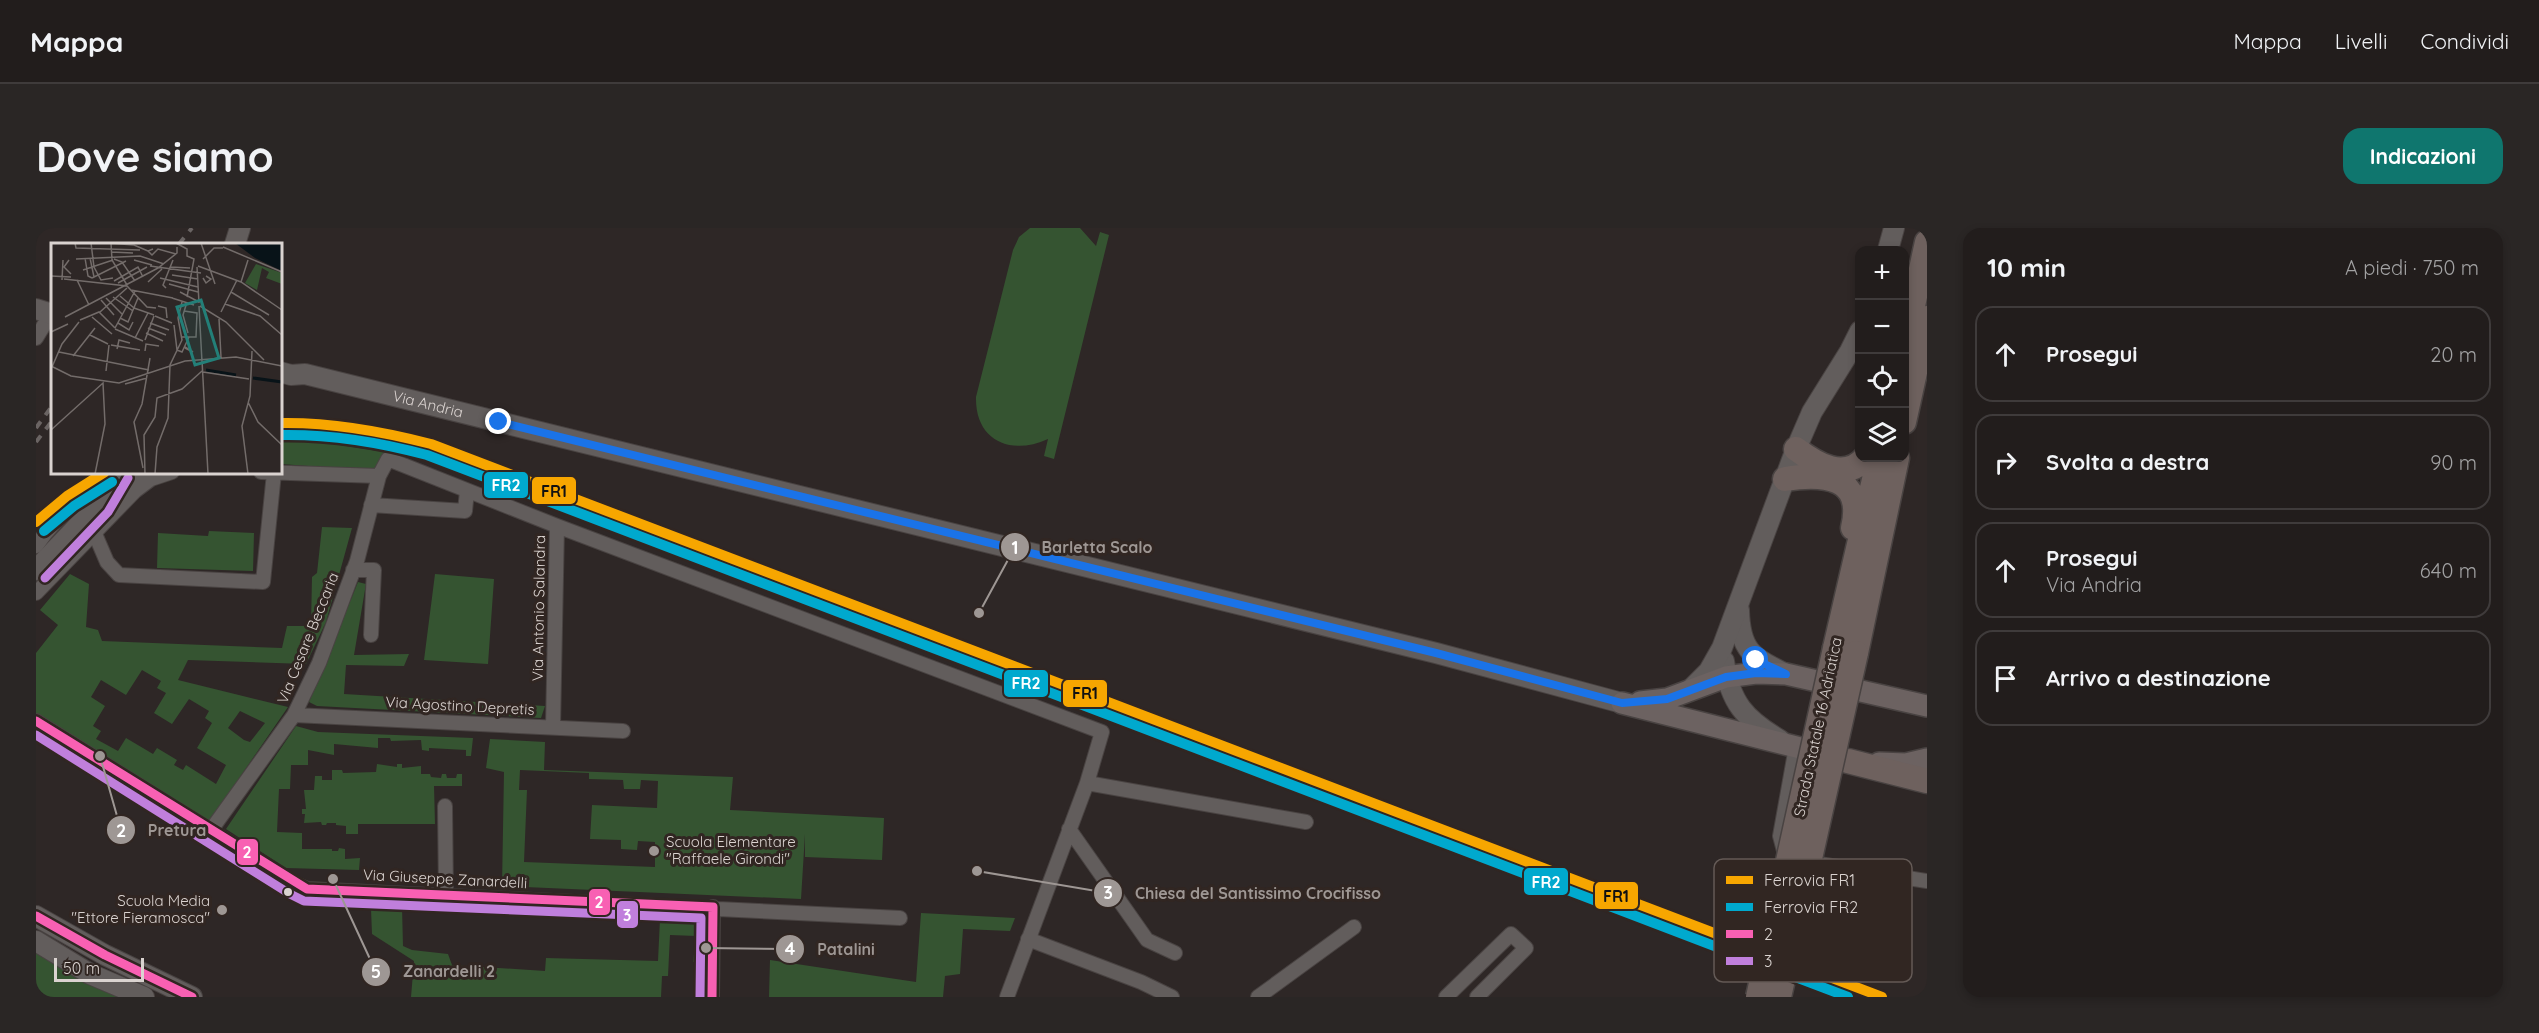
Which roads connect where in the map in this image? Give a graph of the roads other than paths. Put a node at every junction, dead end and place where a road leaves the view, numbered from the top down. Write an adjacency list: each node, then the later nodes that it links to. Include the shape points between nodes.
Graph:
1 (240, 228): 4 (main road)
2 (1894, 228): 5 (main road)
3 (1927, 242): 9 (highway)
4 (235, 243)
5 (1889, 246)
6 (36, 309): 7 (main road)
7 (51, 314)
8 (51, 320): 10 (street)
9 (1915, 335): 13 (highway)
10 (36, 338)
11 (1855, 341): 14 (main road, via 1812,412)
12 (282, 373): 41 (main road, Via Andria, via 305,374 491,419 1436,653)
13 (1907, 408)
14 (1796, 448): 15 (highway, via 1810,460 1839,470); 23 (main road)
15 (1861, 462)
16 (1877, 462): 33 (highway, Strada Statale 16 Adriatica)
17 (1896, 462): 37 (highway, Strada Statale 16 Adriatica)
18 (282, 473): 22 (street)
19 (142, 474): 29 (street, via 84,497 64,511)
20 (166, 474): 28 (street, via 135,491)
21 (267, 474): 28 (street, via 263,582 119,575 107,562)
22 (379, 477): 24 (street, Via Cesare Beccaria, via 388,459); 26 (street, Via Cesare Beccaria)
23 (1785, 479): 33 (highway, via 1826,476 1846,487 1854,500 1855,518 1845,565); 34 (main road)
24 (467, 490): 26 (street, via 465,511); 27 (street)
25 (107, 492): 30 (main road)
26 (371, 505): 31 (street, Via Cesare Beccaria)
27 (557, 526): 45 (street, Via Antonio Salandra); 51 (street, via 1102,732)
28 (96, 534): 32 (street)
29 (36, 546)
30 (36, 570)
31 (353, 570): 35 (street, via 374,570); 43 (street, Via Cesare Beccaria, via 319,663)
32 (36, 593)
33 (1847, 596): 37 (highway, Strada Statale 16 Adriatica)
34 (1739, 606): 36 (main road); 38 (main road, via 1747,649 1756,660)
35 (371, 635)
36 (1722, 648): 39 (main road); 40 (main road, via 1709,671)
37 (1846, 650): 56 (highway, Strada Statale 16 Adriatica, bridge); 58 (highway, Strada Statale 16 Adriatica, bridge)
38 (1786, 674): 39 (main road); 42 (main road)
39 (1726, 677): 40 (main road); 47 (main road, via 1741,711 1753,723)
40 (1688, 692): 41 (main road, via 1655,701)
41 (1622, 703): 47 (main road)
42 (1925, 705)
43 (294, 715): 45 (street, Via Agostino Depretis); 55 (street, Via Cesare Beccaria)
44 (36, 721): 55 (street, Via Giuseppe Zanardelli)
45 (553, 727): 46 (street, Via Agostino Depretis)
46 (623, 731)
47 (1792, 746): 49 (main road); 57 (street, via 1779,836 1784,851)
48 (1927, 759): 49 (main road, via 1900,764)
49 (1846, 760): 50 (highway); 59 (street)
50 (1927, 781)
51 (1087, 783): 53 (street); 54 (street)
52 (445, 806): 62 (street)
53 (1306, 822)
54 (1069, 829): 67 (street); 69 (street, via 1147,940)
55 (212, 830): 62 (street, Via Giuseppe Zanardelli, via 307,889)
56 (1793, 859)
57 (1797, 859)
58 (1806, 859)
59 (1819, 859)
60 (1912, 880): 61 (street)
61 (1927, 882)
62 (446, 895): 63 (street, Via Giuseppe Zanardelli)
63 (713, 907): 65 (street, Via Giuseppe Zanardelli); 74 (street)
64 (36, 916): 73 (main road)
65 (900, 918)
66 (1354, 927): 77 (street)
67 (1028, 939): 75 (street); 76 (street, via 1094,969 1141,982)
68 (36, 941): 72 (main road, via 90,974)
69 (1175, 953)
70 (1762, 982): 80 (highway, Strada Statale 16 Adriatica, bridge)
71 (1782, 982): 81 (highway, Strada Statale 16 Adriatica, bridge)
72 (144, 997)
73 (192, 997)
74 (712, 997)
75 (1007, 997)
76 (1172, 997)
77 (1258, 997)
78 (1446, 997): 79 (street, via 1511,934 1526,948)
79 (1477, 997)
80 (1758, 997)
81 (1779, 997)

